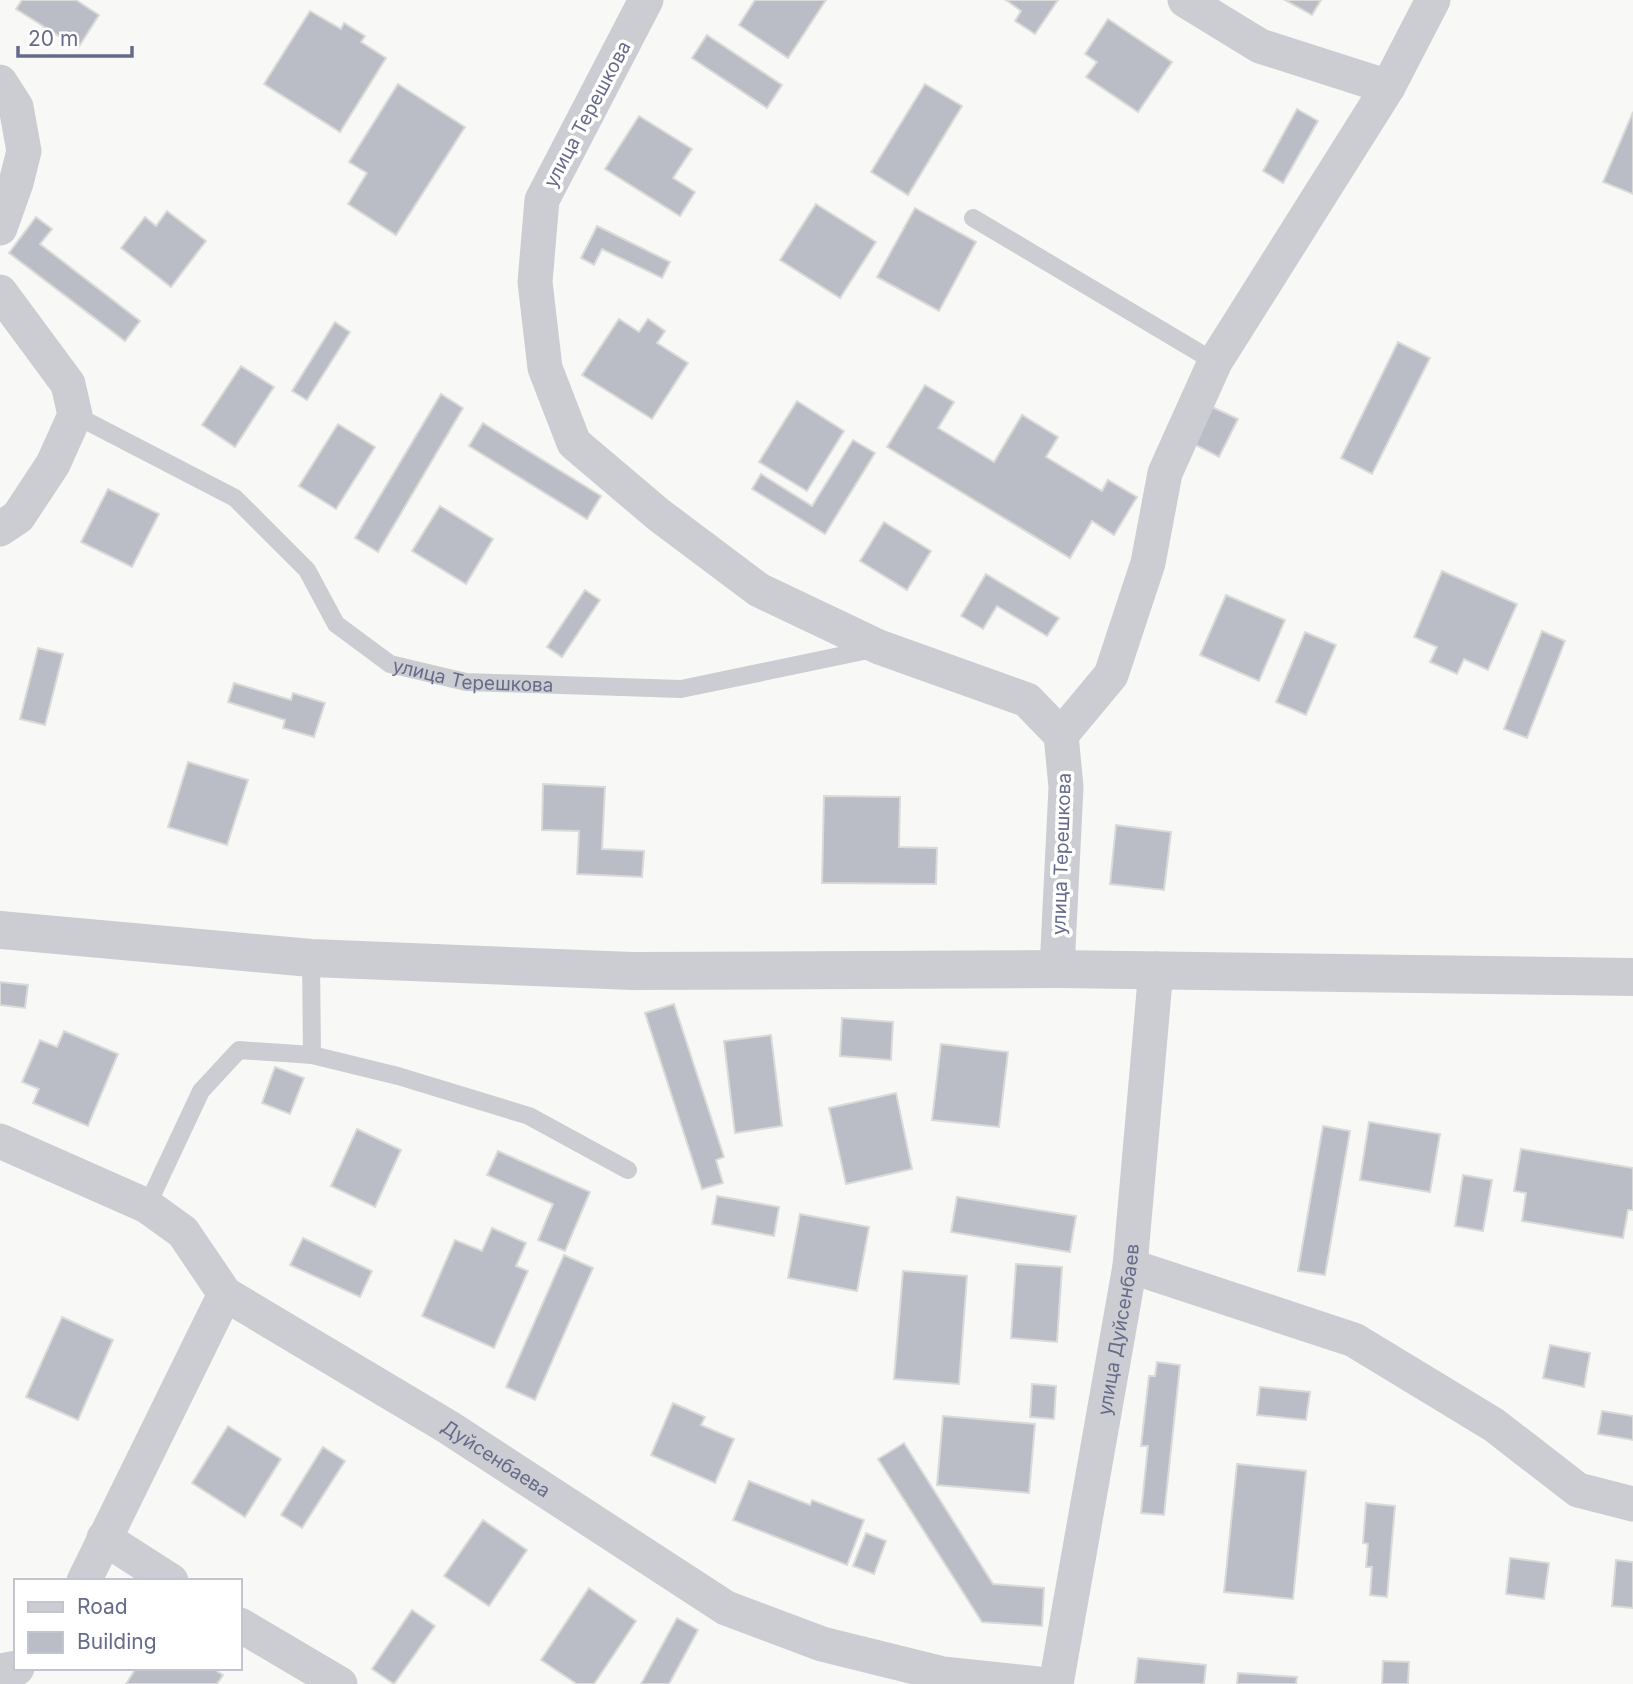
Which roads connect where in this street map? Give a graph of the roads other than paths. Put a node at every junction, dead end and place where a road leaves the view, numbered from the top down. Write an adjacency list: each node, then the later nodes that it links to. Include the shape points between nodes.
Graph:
1 (646, 0): 12 (street, улица Терешкова, via 542,200 535,282 545,368 574,443 627,488 759,590)
2 (1185, 0): 5 (street, via 1260,46)
3 (1433, 0): 5 (street)
4 (0, 82): 7 (street, via 16,107 24,151)
5 (1388, 87): 9 (street)
6 (973, 218): 9 (lane)
7 (0, 228)
8 (0, 292): 10 (street, via 68,384)
9 (1215, 362): 13 (street, via 1165,473 1149,563 1111,675)
10 (75, 415): 11 (street, via 53,464 18,517); 12 (lane, улица Терешкова, via 235,498 307,570 336,624 390,664 467,682 681,689)
11 (0, 529)
12 (878, 648): 13 (street, улица Терешкова, via 1027,700)
13 (1061, 735): 16 (street, улица Терешкова, via 1066,787)
14 (0, 930): 15 (street)
15 (311, 958): 16 (street, via 632,971); 19 (lane)
16 (1057, 968): 17 (street)
17 (1156, 969): 18 (street); 23 (street, улица Дуйсенбаев)
18 (1633, 976)
19 (312, 1055): 21 (lane, via 529,1116); 22 (lane, via 239,1049 201,1091)
20 (0, 1141): 22 (street, Дуйсенбаева)
21 (628, 1170)
22 (147, 1206): 24 (street, Дуйсенбаева, via 183,1232)
23 (1130, 1266): 25 (street, via 1354,1340 1494,1425 1578,1490); 32 (street, улица Дуйсенбаев)
24 (225, 1294): 26 (street); 31 (street, Дуйсенбаева, via 448,1427 726,1608 822,1644 943,1675)
25 (1633, 1504)
26 (104, 1538): 27 (street); 28 (street)
27 (85, 1579)
28 (167, 1579)
29 (242, 1626): 30 (street)
30 (340, 1684)
31 (1038, 1684)
32 (1056, 1684)

